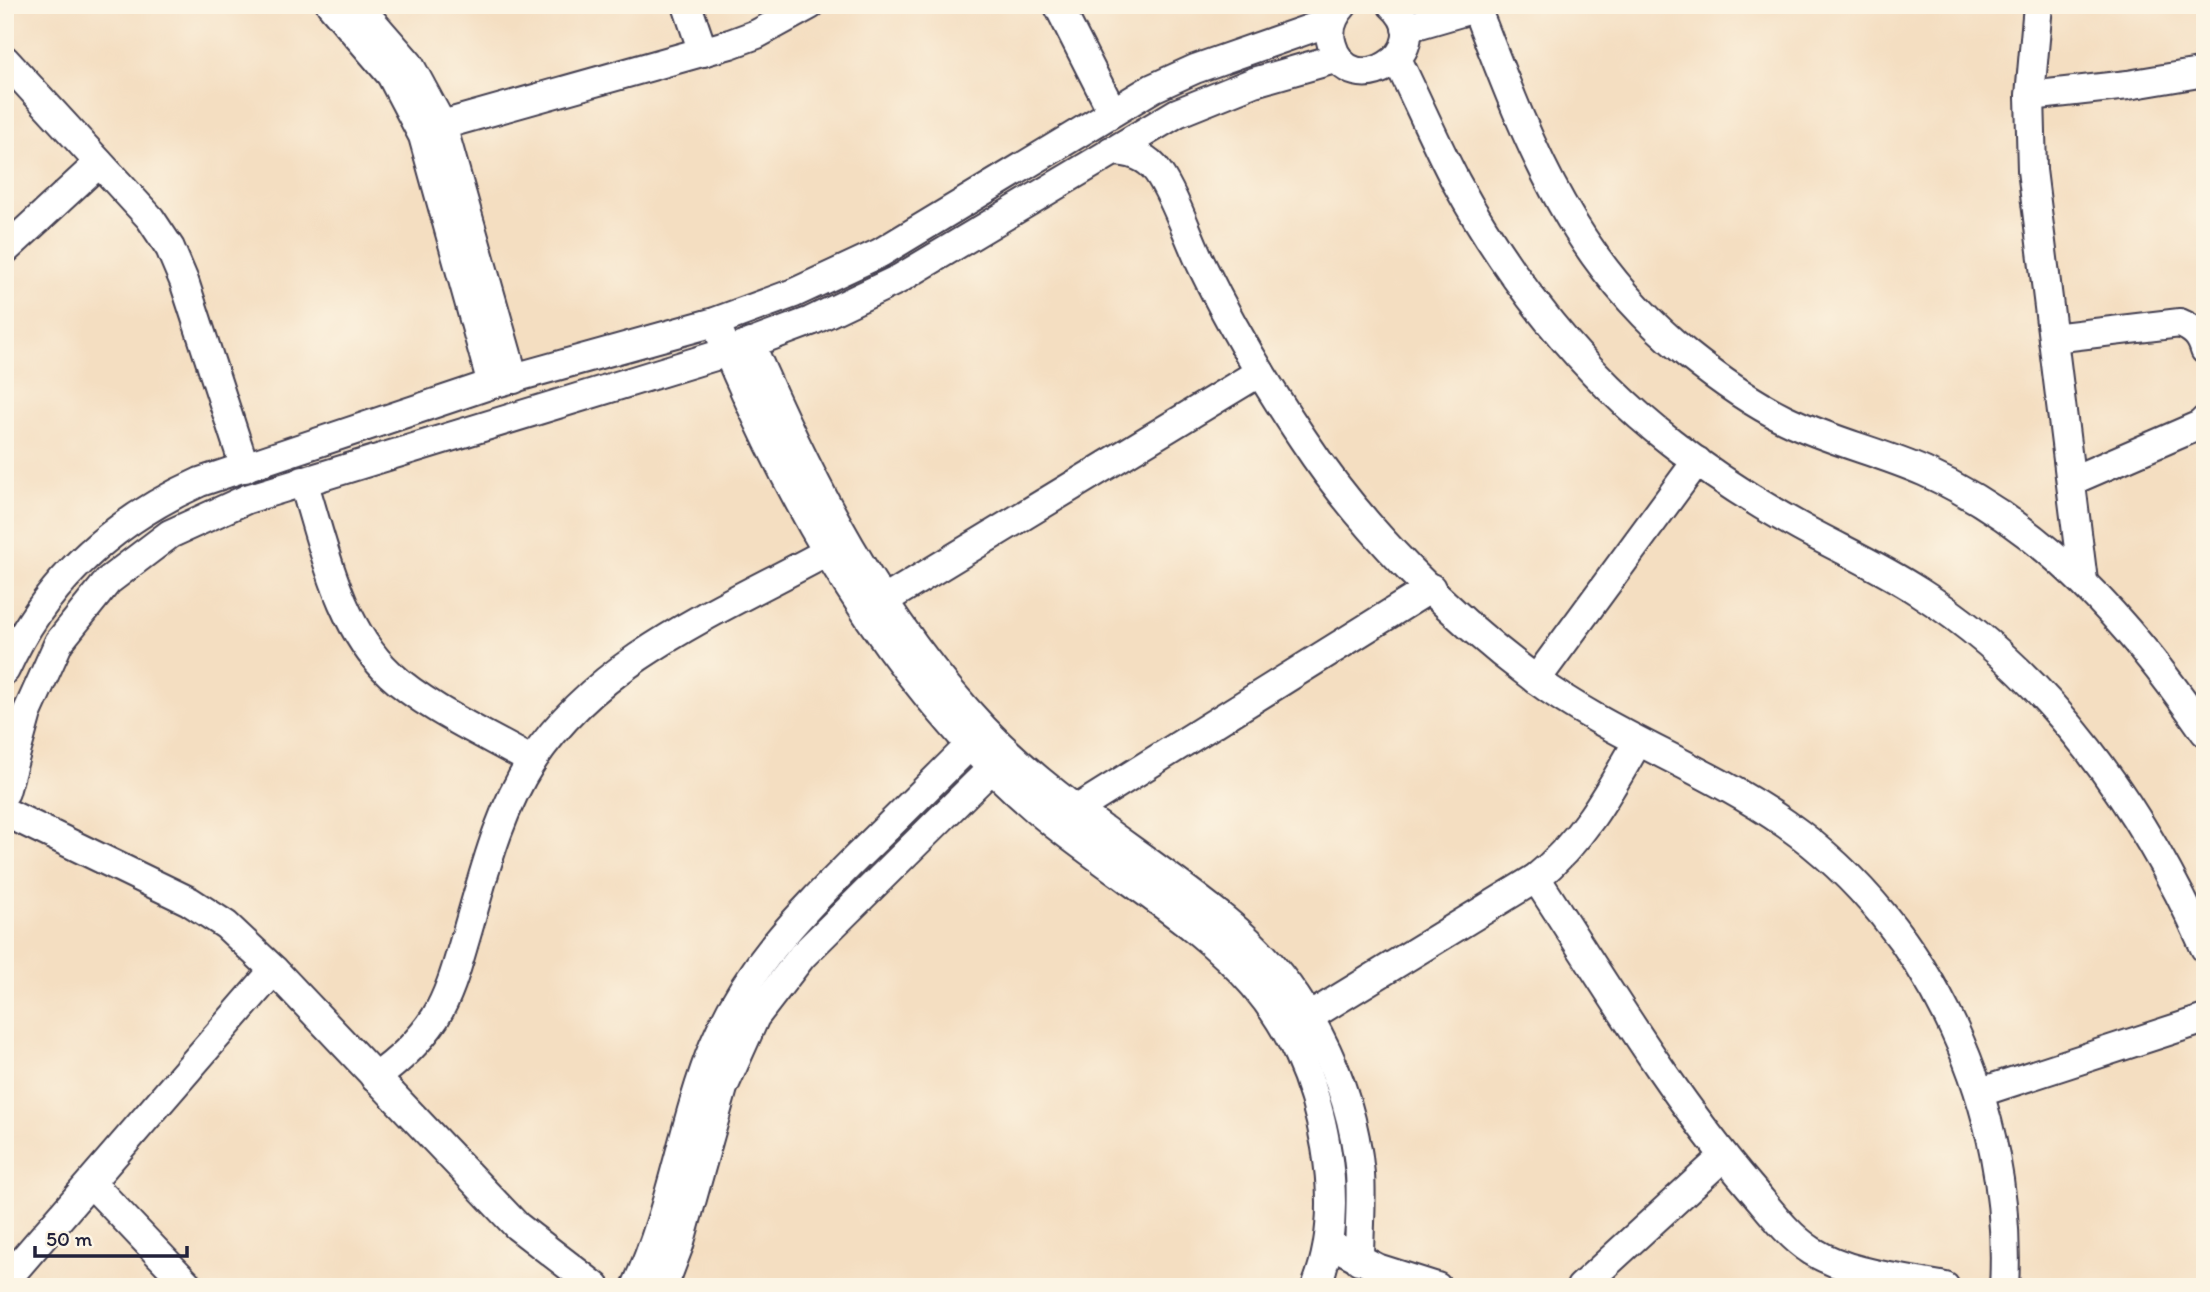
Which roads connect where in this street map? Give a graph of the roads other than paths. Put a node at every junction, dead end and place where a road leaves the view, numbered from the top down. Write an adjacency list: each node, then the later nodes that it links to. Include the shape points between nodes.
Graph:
1 (331, 5): 28 (street, via 391,75 423,136)
2 (358, 5): 18 (street, via 409,64)
3 (687, 5): 10 (street)
4 (810, 5): 10 (street, via 757,34)
5 (1058, 5): 16 (street)
6 (2038, 5): 15 (street)
7 (1475, 6): 9 (street); 35 (street, via 1559,203 1603,268 1656,327 1717,377 1784,419 1927,473 1983,503 2025,531)
8 (1338, 13): 11 (street, via 1330,40); 16 (street, via 1195,69)
9 (1399, 17): 12 (street, via 1406,39)
10 (703, 51): 18 (street)
11 (1338, 58): 12 (street, via 1356,71 1367,72); 17 (street, via 1254,82)
12 (1397, 59): 30 (street, via 1456,181 1524,288 1602,379)
13 (5, 60): 20 (street)
14 (2205, 72): 15 (street)
15 (2030, 96): 24 (street, via 2032,170)
16 (1112, 111): 23 (street, via 880,253 794,293)
17 (1177, 113): 19 (street); 21 (street)
18 (442, 125): 28 (street)
19 (1111, 151): 21 (street, via 1142,157); 25 (street, via 899,279 811,321)
20 (99, 163): 22 (street); 31 (street, via 150,218 170,248)
21 (1160, 174): 27 (street, via 1202,267)
22 (5, 250)
23 (715, 322): 25 (street); 28 (street)
24 (2053, 338): 26 (street, via 2180,323 2200,336); 33 (street)
25 (739, 348): 32 (street); 34 (street); 37 (street)
26 (2205, 350)
27 (1260, 372): 36 (street, via 1336,483); 37 (street)
28 (503, 382): 31 (street)
29 (2205, 420): 33 (street)
30 (1697, 461): 39 (street); 49 (street, via 1765,507 1923,594 2025,679 2081,740 2138,820)
31 (245, 468): 38 (street, via 174,494 102,541 44,603)
32 (303, 481): 43 (street, via 348,615 374,657 409,690); 45 (street, via 192,521 148,548 108,581 74,620 46,665)
33 (2071, 481): 35 (street)
34 (827, 552): 42 (street, via 884,640); 43 (street, via 623,666 574,708)
35 (2083, 581): 40 (street, via 2135,638)
36 (1431, 588): 39 (street); 46 (street)
37 (883, 601): 46 (street, via 982,727)
38 (5, 670)
39 (1536, 680): 41 (street)
40 (2205, 732)
41 (1637, 743): 48 (street, via 1584,831); 54 (street, via 1786,824 1861,890 1920,969)
42 (970, 745): 44 (street); 62 (street, via 797,916 757,966 728,1016 703,1075 654,1242)
43 (532, 761): 53 (street, via 500,820 443,1003 408,1051)
44 (992, 768): 57 (street, via 1054,824 1213,943 1279,1016 1300,1054 1319,1105 1330,1168); 63 (street, via 802,956 755,1017 723,1088)
45 (5, 792)
46 (1074, 811): 51 (street, via 1227,922 1290,986)
47 (5, 812): 50 (street, via 189,901 226,925)
48 (1536, 878): 51 (street); 55 (street)
49 (2205, 948)
50 (274, 970): 53 (street); 56 (street)
51 (1309, 1017): 58 (street, via 1333,1064 1354,1136 1360,1174)
52 (2205, 1019): 54 (street)
53 (376, 1077): 61 (street, via 517,1226)
54 (1981, 1092): 68 (street, via 2003,1198)
55 (1724, 1156): 66 (street); 67 (street, via 1785,1228 1811,1250 1843,1265)
56 (92, 1184): 59 (street); 60 (street)
57 (1329, 1240): 58 (street); 64 (street)
58 (1359, 1260): 65 (street)
59 (5, 1281)
60 (190, 1287)
61 (596, 1287)
62 (636, 1287)
63 (663, 1287)
64 (1315, 1287)
65 (1437, 1287)
66 (1581, 1287)
67 (1945, 1287)
68 (2004, 1287)

